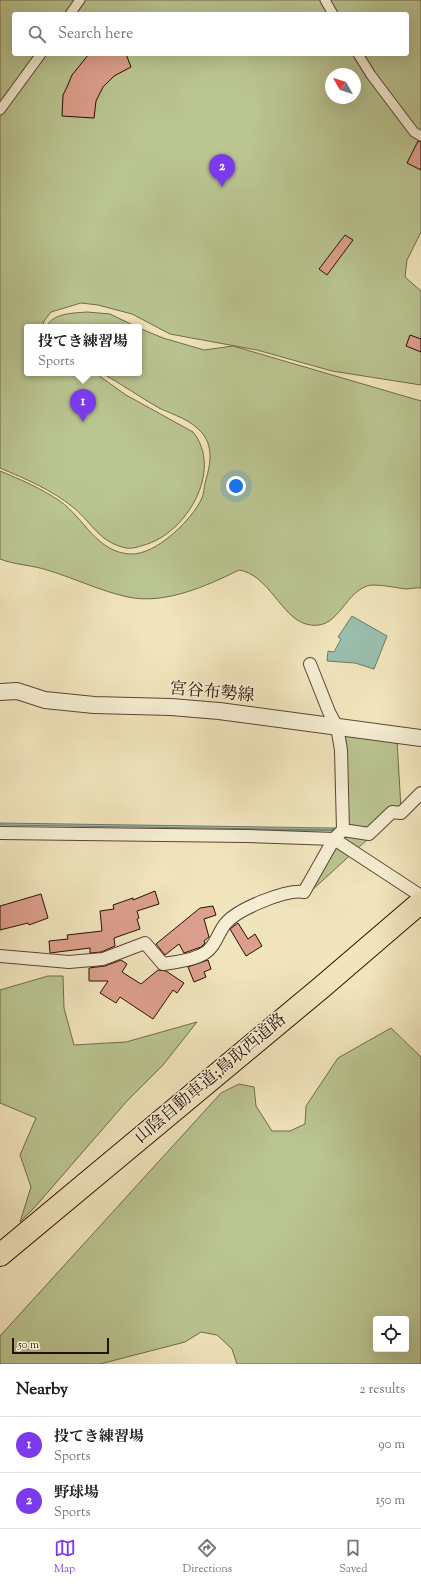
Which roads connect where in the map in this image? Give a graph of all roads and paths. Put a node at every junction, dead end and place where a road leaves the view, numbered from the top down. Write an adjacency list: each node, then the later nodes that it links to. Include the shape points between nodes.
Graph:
1 (80, 0): 3 (street)
2 (325, 0): 4 (street)
3 (71, 12)
4 (332, 12)
5 (40, 56): 7 (street)
6 (359, 56): 8 (street, via 414,132)
7 (0, 110)
8 (421, 136)
9 (310, 664): 11 (street)
10 (0, 692): 11 (street, 宮谷布勢線, via 17,691 45,700 94,705 219,711)
11 (337, 727): 12 (street, 宮谷布勢線); 14 (street, via 341,750)
12 (421, 738)
13 (421, 793): 14 (street, via 401,813 392,812 369,834)
14 (343, 830): 16 (street)
15 (0, 833): 16 (street, via 246,836)
16 (334, 840): 17 (street); 20 (street, via 304,892 297,891 261,901 232,917 224,924 206,953 164,964 145,943 103,959 69,962)
17 (421, 896)
18 (421, 902): 21 (highway, 山陰自動車道;鳥取西道路)
19 (421, 912): 21 (highway, 山陰自動車道;鳥取西道路)
20 (0, 956)
21 (325, 990): 22 (highway, 山陰自動車道;鳥取西道路)
22 (4, 1257)

